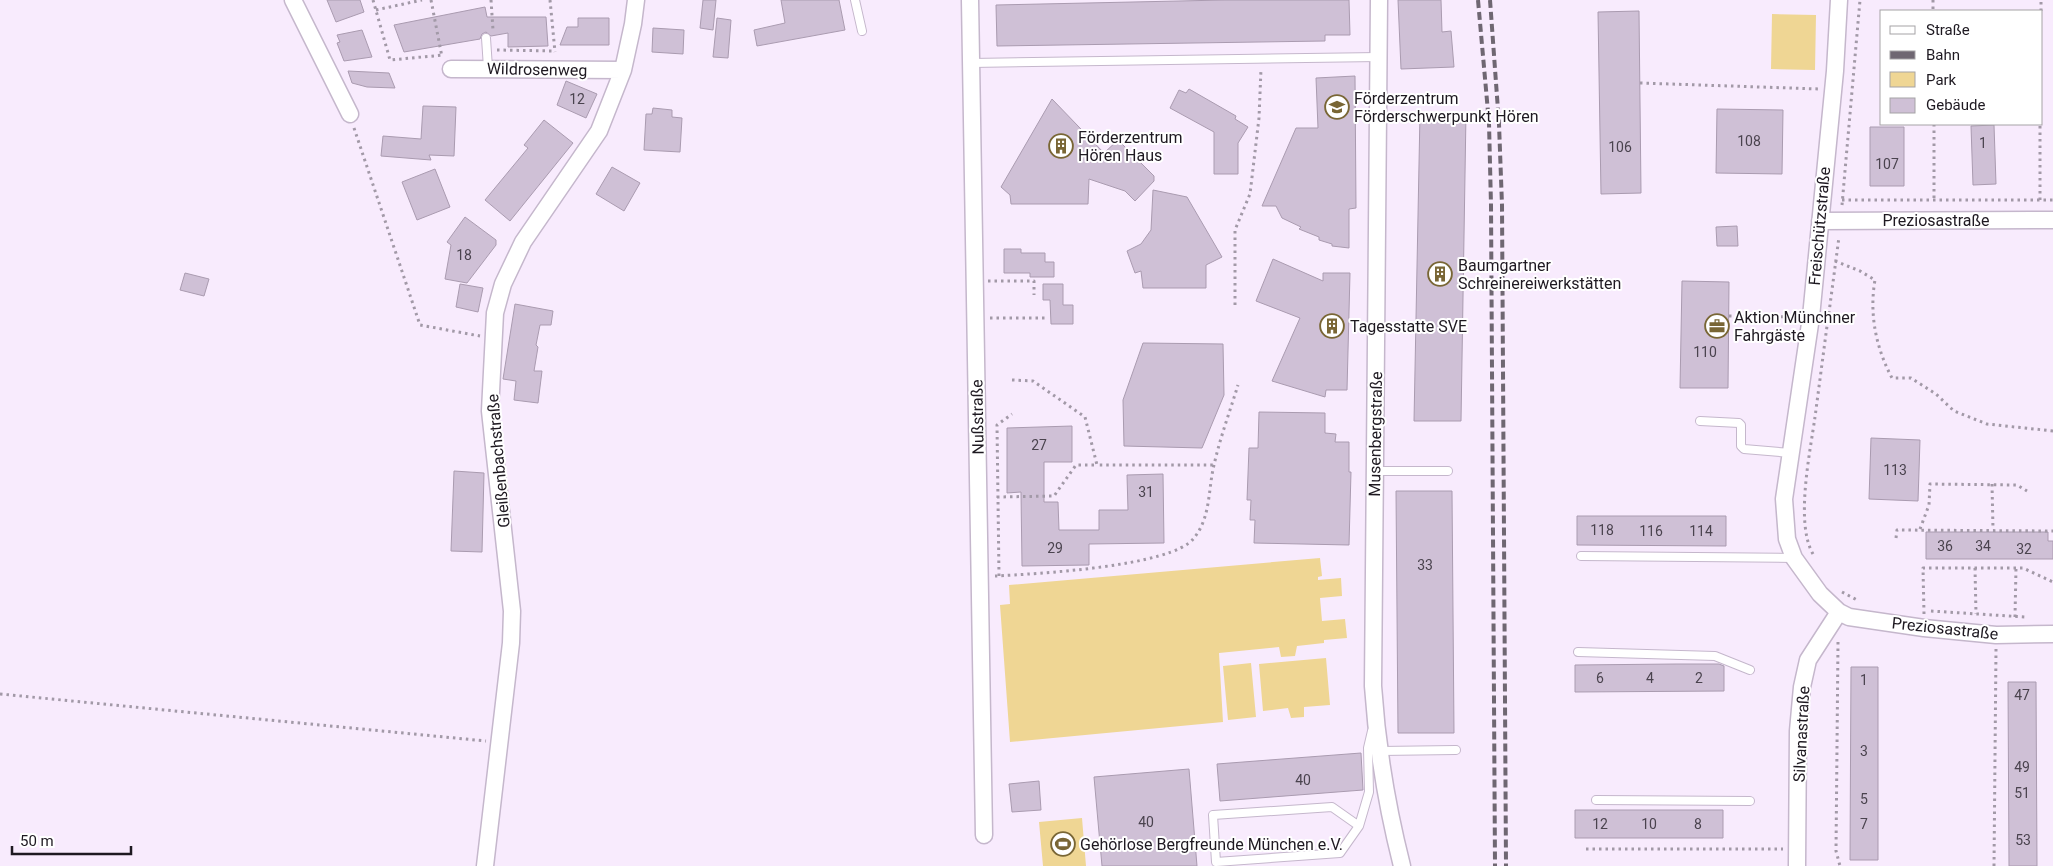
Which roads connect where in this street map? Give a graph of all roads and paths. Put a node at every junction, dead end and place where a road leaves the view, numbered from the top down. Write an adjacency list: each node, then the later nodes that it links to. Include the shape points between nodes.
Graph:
1 (293, 0): 27 (street)
2 (373, 0): 12 (path)
3 (422, 0): 12 (path)
4 (431, 0): 17 (path)
5 (550, 0): 16 (path)
6 (636, 0): 24 (street, Gleißenbachstraße)
7 (855, 0): 13 (lane)
8 (970, 0): 21 (street, Nußstraße)
9 (1379, 0): 18 (street, Musenbergstraße)
10 (1839, 0): 26 (street, Freischützstraße)
11 (1860, 0): 31 (path)
12 (376, 10): 17 (path, via 390,60)
13 (862, 31)
14 (486, 38): 15 (lane)
15 (487, 51): 16 (path); 22 (lane)
16 (554, 51): 23 (path)
17 (441, 55): 20 (path); 20 (path)
18 (1379, 57): 19 (lane); 56 (street, Musenbergstraße)
19 (1262, 59): 21 (lane); 42 (path, via 1250,194 1235,230)
20 (451, 62): 22 (street, Wildrosenweg)
21 (971, 63): 40 (street, Nußstraße)
22 (488, 68): 23 (street, Wildrosenweg)
23 (556, 69): 24 (street, Wildrosenweg)
24 (623, 70): 47 (street, Gleißenbachstraße, via 598,131 523,242 503,284 495,313)
25 (1640, 83): 26 (path)
26 (1833, 90): 30 (street, Freischützstraße)
27 (350, 114): 47 (path, via 420,325)
28 (1934, 125): 32 (path)
29 (2040, 125): 33 (path)
30 (1822, 200): 31 (path); 36 (street, Freischützstraße)
31 (1842, 200): 32 (path); 37 (path)
32 (1934, 200): 33 (path)
33 (2040, 200): 34 (path)
34 (2053, 200)
35 (2053, 220): 37 (street, Preziosastraße)
36 (1820, 221): 37 (street, Preziosastraße); 38 (street, Freischützstraße)
37 (1840, 221): 39 (path)
38 (1816, 259): 39 (path); 46 (street, Freischützstraße)
39 (1836, 261): 52 (path, via 1875,280 1871,301 1873,322 1884,363 1892,378 1911,378 1936,394 1954,411 1987,424); 67 (path, via 1806,481 1804,514 1808,546)
40 (974, 280): 41 (path, via 1034,280); 44 (street, Nußstraße)
41 (1034, 294)
42 (1236, 304)
43 (1729, 316): 46 (path)
44 (975, 318): 45 (path); 71 (street, Nußstraße)
45 (1047, 318)
46 (1811, 318): 53 (street, Freischützstraße)
47 (493, 339): 88 (street, Gleißenbachstraße, via 490,411 512,611)
48 (1012, 380): 54 (path, via 1034,381 1085,417)
49 (1238, 384): 55 (path)
50 (1012, 414): 60 (path, via 997,425)
51 (1700, 422): 53 (lane, via 1739,422 1744,449)
52 (2053, 431)
53 (1791, 453): 66 (street, Freischützstraße, via 1784,499 1787,539)
54 (1096, 465): 55 (path); 60 (path, via 1076,465 1054,496)
55 (1213, 465): 70 (path, via 1206,514 1194,539 1173,553 1090,570)
56 (1375, 471): 57 (lane); 87 (street, Musenbergstraße, via 1372,624)
57 (1448, 471)
58 (1992, 484): 59 (path, via 2018,484); 61 (path, via 1930,484 1929,505); 62 (path)
59 (2027, 491)
60 (997, 497): 70 (path)
61 (1920, 529): 62 (path); 64 (path, via 1898,530)
62 (1993, 529): 63 (path)
63 (2053, 531)
64 (1896, 538)
65 (1581, 556): 66 (lane)
66 (1794, 558): 80 (street, Freischützstraße)
67 (1817, 562)
68 (1975, 568): 69 (path); 76 (path, via 1923,568); 77 (path)
69 (2016, 568): 72 (path); 78 (path)
70 (999, 576): 71 (path)
71 (979, 577): 94 (street, Nußstraße)
72 (2053, 582)
73 (1839, 590): 74 (path)
74 (1861, 603)
75 (1914, 610): 76 (path)
76 (1924, 611): 77 (path); 81 (path)
77 (1976, 614): 78 (path)
78 (2015, 616): 79 (path)
79 (2034, 618)
80 (1835, 619): 81 (street, Preziosastraße, via 1849,617); 95 (street, Silvanastraße, via 1808,660 1802,687 1798,731); 100 (path, via 1838,643 1836,851)
81 (1924, 628): 83 (street, Preziosastraße)
82 (2053, 634): 83 (street, Preziosastraße)
83 (1996, 635): 101 (path)
84 (1578, 652): 85 (lane, via 1714,656)
85 (1750, 670)
86 (0, 694): 88 (path)
87 (1375, 718): 90 (street, Musenbergstraße); 93 (lane, via 1368,748 1369,792)
88 (501, 743): 97 (street, Gleißenbachstraße)
89 (1456, 750): 90 (lane)
90 (1380, 751): 98 (street, Musenbergstraße)
91 (1596, 800): 92 (lane)
92 (1750, 801)
93 (1359, 826): 93 (lane, via 1332,806 1213,815 1216,862 1340,853)
94 (984, 835)
95 (1797, 848): 96 (path); 99 (street, Silvanastraße)
96 (1586, 849)
97 (485, 866)
98 (1402, 866)
99 (1797, 866)
100 (1840, 866)
101 (1994, 866)

